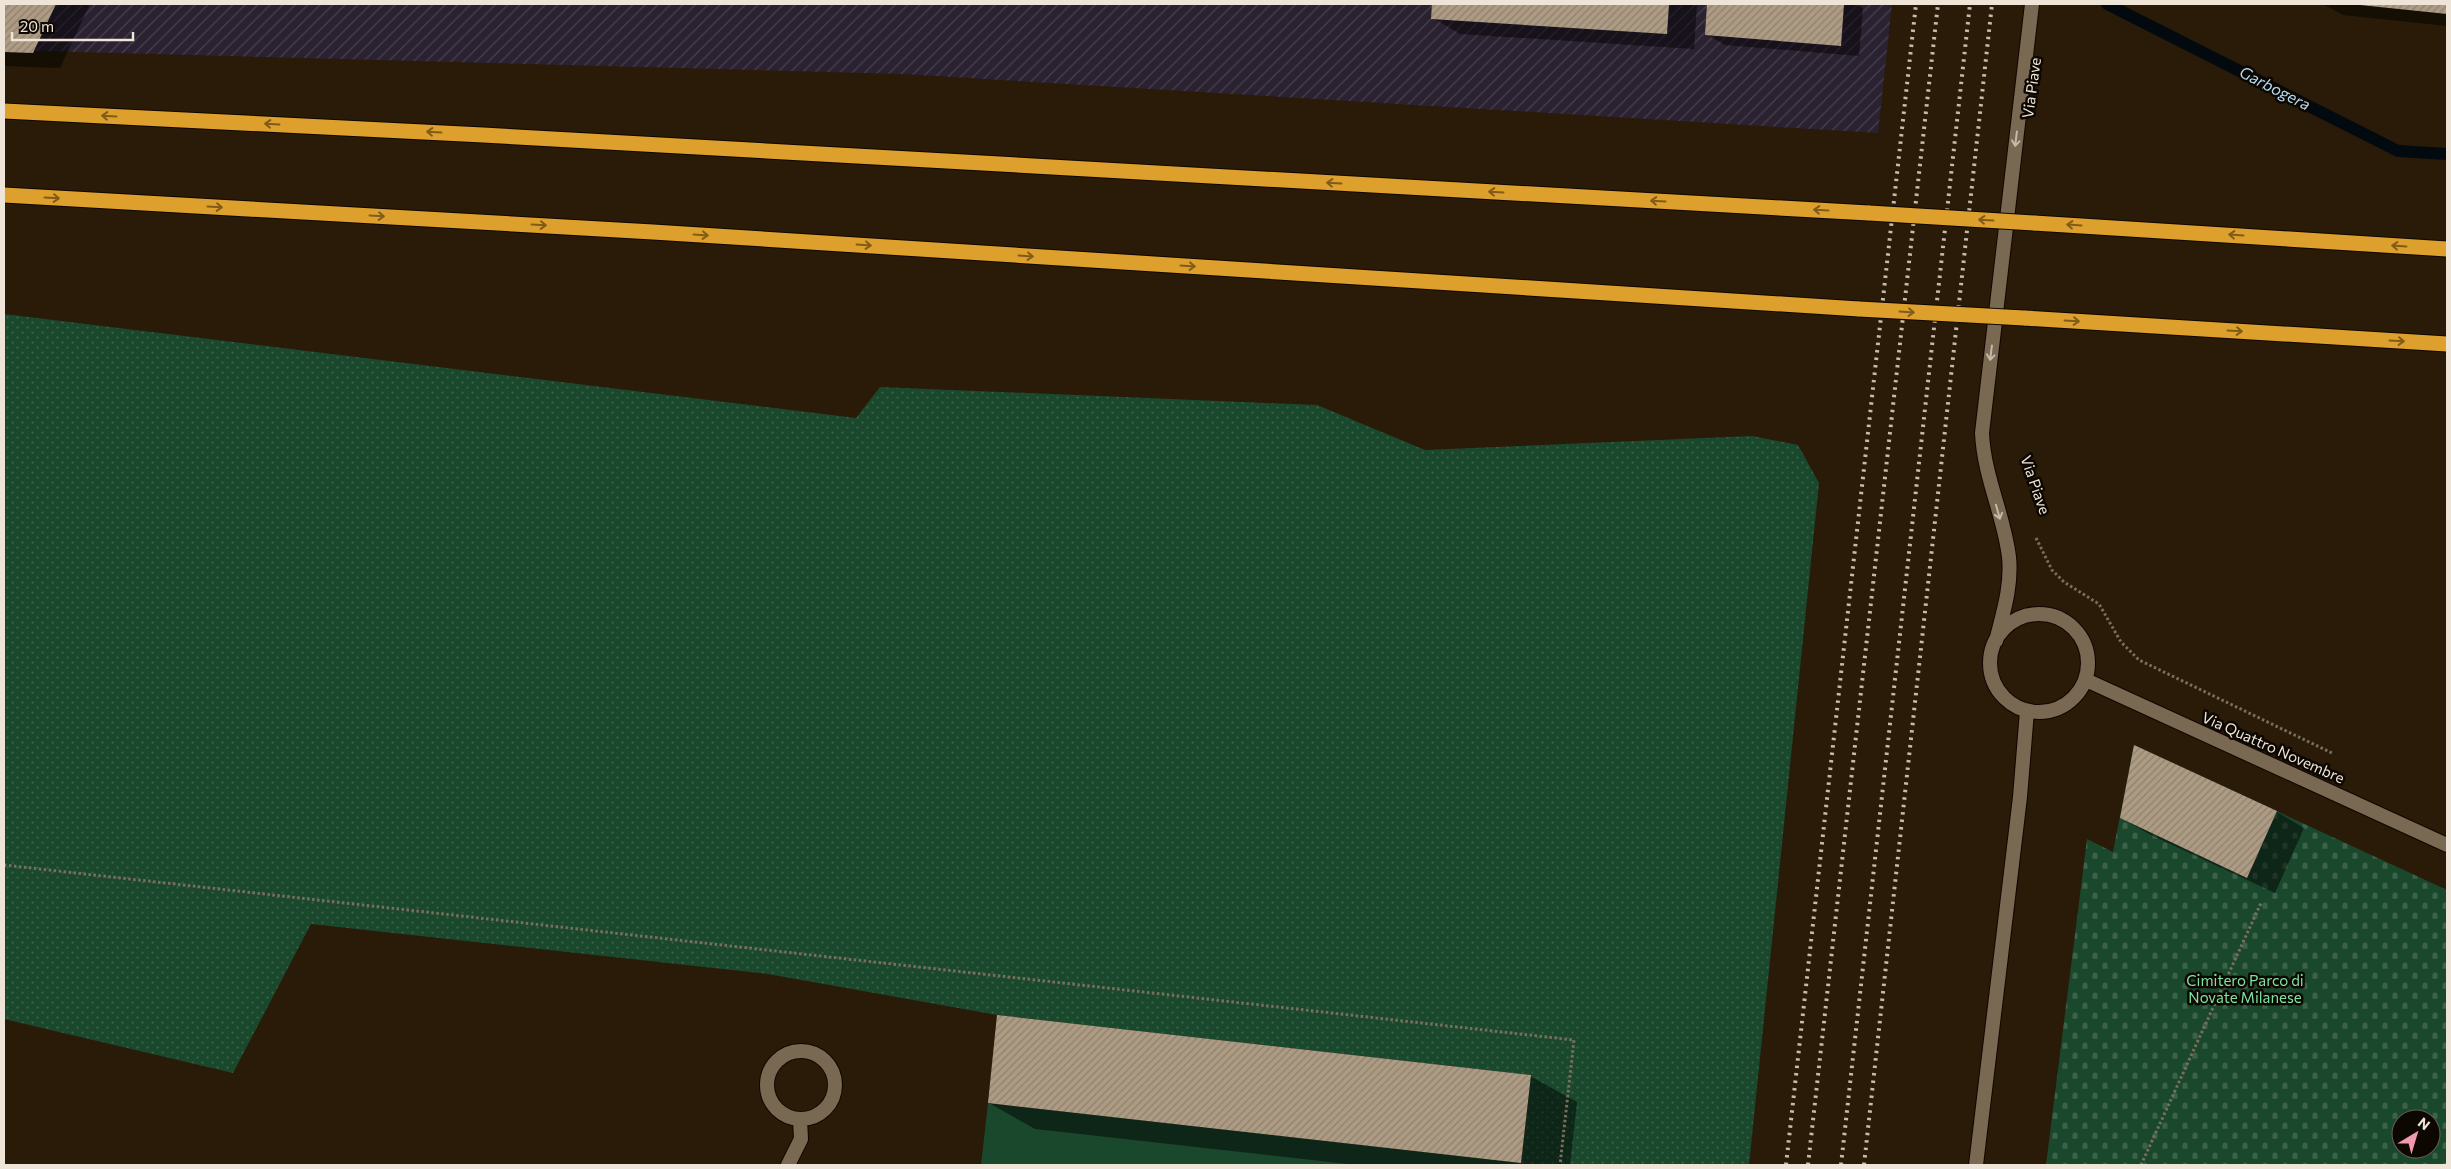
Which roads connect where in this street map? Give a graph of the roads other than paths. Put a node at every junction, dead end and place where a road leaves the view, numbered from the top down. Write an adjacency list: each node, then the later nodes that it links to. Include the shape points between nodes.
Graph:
1 (2032, 4): 6 (street, Via Piave, one-way to 6, via 1982,433 1986,472 2009,558 2007,596)
2 (4, 111): 4 (highway, one-way to 2, bridge, via 2034,222)
3 (4, 195): 5 (highway, one-way to 5, bridge, via 643,231)
4 (2447, 249)
5 (2447, 344)
6 (1996, 640): 7 (street, via 2018,619 2034,614 2066,622 2078,633 2086,648 2089,664); 8 (street, via 1991,655 1994,683 2002,695)
7 (2086, 680): 8 (street, via 2079,693 2055,710); 9 (street, Via Quattro Novembre)
8 (2027, 711): 12 (street, via 2020,797)
9 (2447, 845)
10 (800, 1119): 10 (street, via 810,1118 824,1110 833,1097 833,1076 828,1066 809,1052 786,1055 776,1062 767,1083 768,1094 780,1112); 11 (street, via 801,1139)
11 (788, 1165)
12 (1976, 1165)

